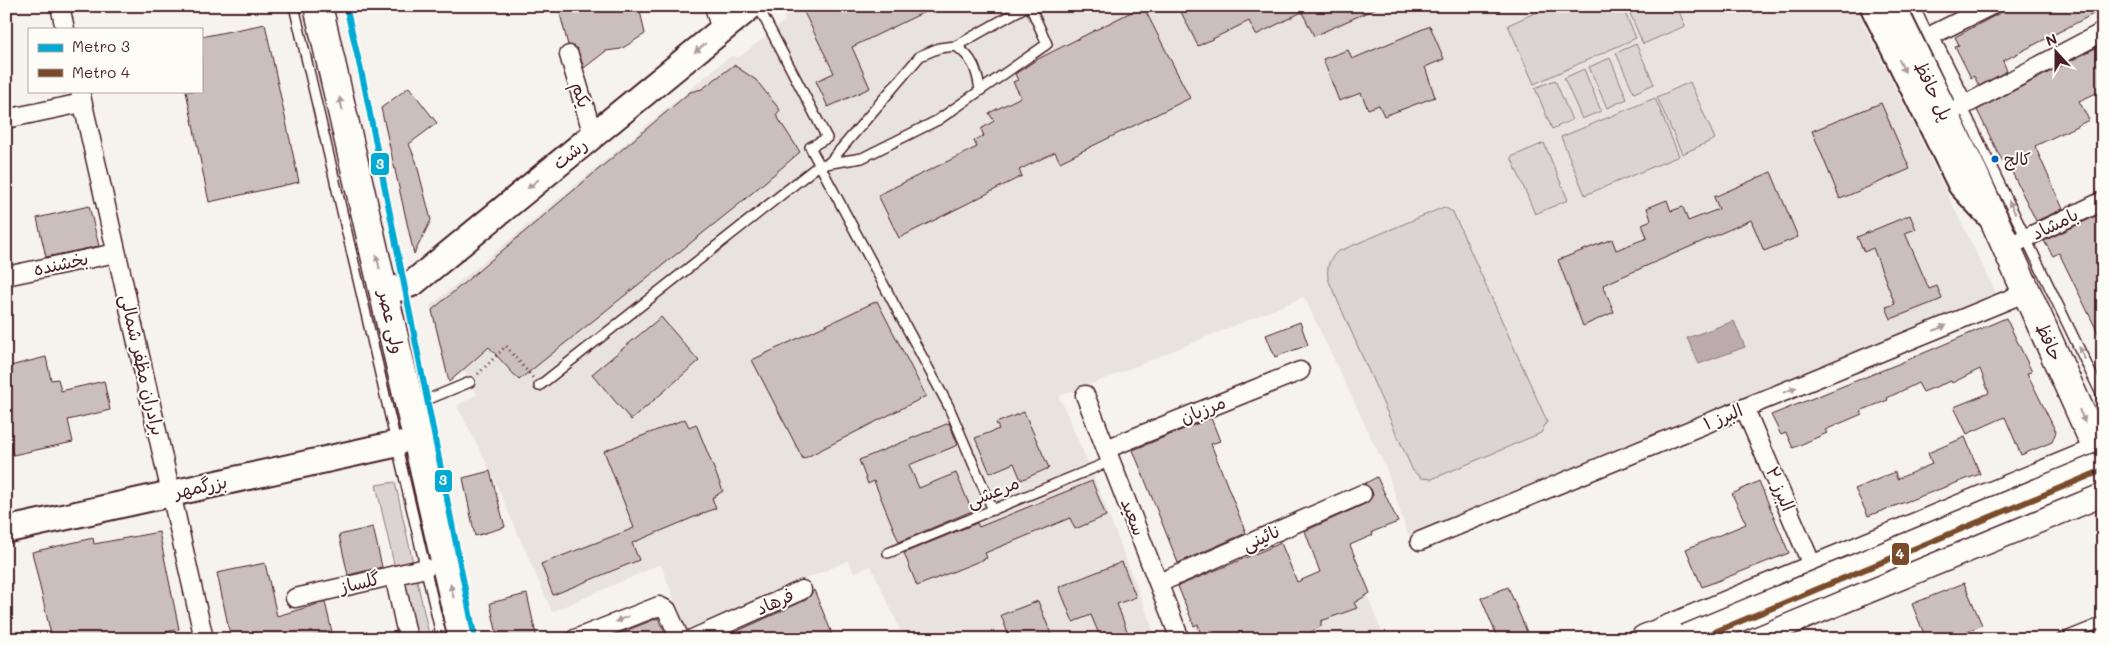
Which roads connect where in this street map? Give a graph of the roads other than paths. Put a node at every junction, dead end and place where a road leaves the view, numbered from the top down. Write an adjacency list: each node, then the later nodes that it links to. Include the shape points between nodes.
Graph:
1 (60, 6): 12 (street)
2 (294, 6): 40 (lane)
3 (318, 6): 32 (main road, ولی عصر, one-way to 3)
4 (714, 6): 13 (street)
5 (751, 6): 13 (street, رشت)
6 (758, 6): 24 (lane, via 827,138 810,147)
7 (1029, 6): 16 (lane); 18 (lane, via 1047,44)
8 (1873, 6): 27 (street, حافظ, one-way to 27, via 1961,186)
9 (1891, 6): 25 (main road, پل حافظ)
10 (1914, 6): 20 (lane)
11 (1990, 6): 15 (street)
12 (65, 28)
13 (721, 31): 22 (street, رشت, one-way to 22)
14 (2103, 32): 20 (street)
15 (1934, 34): 20 (lane)
16 (956, 46): 18 (lane, via 967,54 977,69); 23 (lane, via 939,48 920,56)
17 (569, 55): 22 (street, یکم)
18 (980, 90): 23 (lane, via 938,120 862,158)
19 (81, 97): 21 (street); 29 (street, برادران مظفر شمالی)
20 (1964, 104): 28 (lane, one-way to 20)
21 (6, 119)
22 (593, 135): 32 (street, رشت, one-way to 32, via 413,283)
23 (829, 163): 24 (lane)
24 (820, 164): 35 (lane); 48 (lane, via 948,405)
25 (1974, 176): 27 (main road, حافظ)
26 (2103, 200): 28 (street, بامشاد)
27 (1995, 221): 28 (main road, حافظ)
28 (2017, 242): 31 (main road, حافظ); 37 (lane, one-way to 28)
29 (116, 252): 30 (street, بخشنده); 45 (street, برادران مظفر شمالی)
30 (6, 276)
31 (2026, 292): 39 (street, البرز ۱, one-way to 31); 42 (main road, حافظ, one-way to 42)
32 (385, 293): 38 (main road, ولی عصر)
33 (1300, 371): 41 (street, مرزبان)
34 (470, 382): 38 (lane)
35 (540, 386)
36 (1085, 395): 41 (street, سعید)
37 (2103, 398)
38 (409, 404): 40 (main road, ولی عصر)
39 (1745, 408): 51 (street, البرز ۱); 54 (street, البرز ۲)
40 (406, 441): 45 (street, بزرگمهر); 53 (lane); 63 (main road, ولی عصر, one-way to 40)
41 (1109, 455): 48 (lane, مرعشی); 56 (street, سعید)
42 (2102, 457): 47 (main road); 69 (main road, bridge)
43 (2103, 480): 70 (main road)
44 (2103, 492): 50 (main road)
45 (171, 493): 49 (street, بزرگمهر); 60 (street, برادران مظفر شمالی)
46 (1362, 494): 56 (street, نائینی)
47 (1969, 504): 50 (main road, via 1985,511 1990,518); 54 (main road)
48 (993, 510): 52 (lane, مرعشی)
49 (6, 530)
50 (1991, 538): 71 (main road)
51 (1420, 541)
52 (888, 552)
53 (426, 568): 55 (street, گلساز); 62 (lane)
54 (1814, 570): 68 (main road)
55 (394, 575): 58 (street, گلساز); 61 (street)
56 (1159, 583): 67 (street, سعید)
57 (802, 590): 66 (street, فرهاد)
58 (294, 598)
59 (2103, 622): 72 (lane)
60 (204, 639)
61 (408, 639)
62 (442, 639)
63 (463, 639)
64 (575, 639): 65 (street, one-way to 64, via 667,610 659,606)
65 (680, 639)
66 (692, 639)
67 (1180, 639)
68 (1645, 639)
69 (1686, 639)
70 (1721, 639)
71 (1745, 639)
72 (2061, 639)

